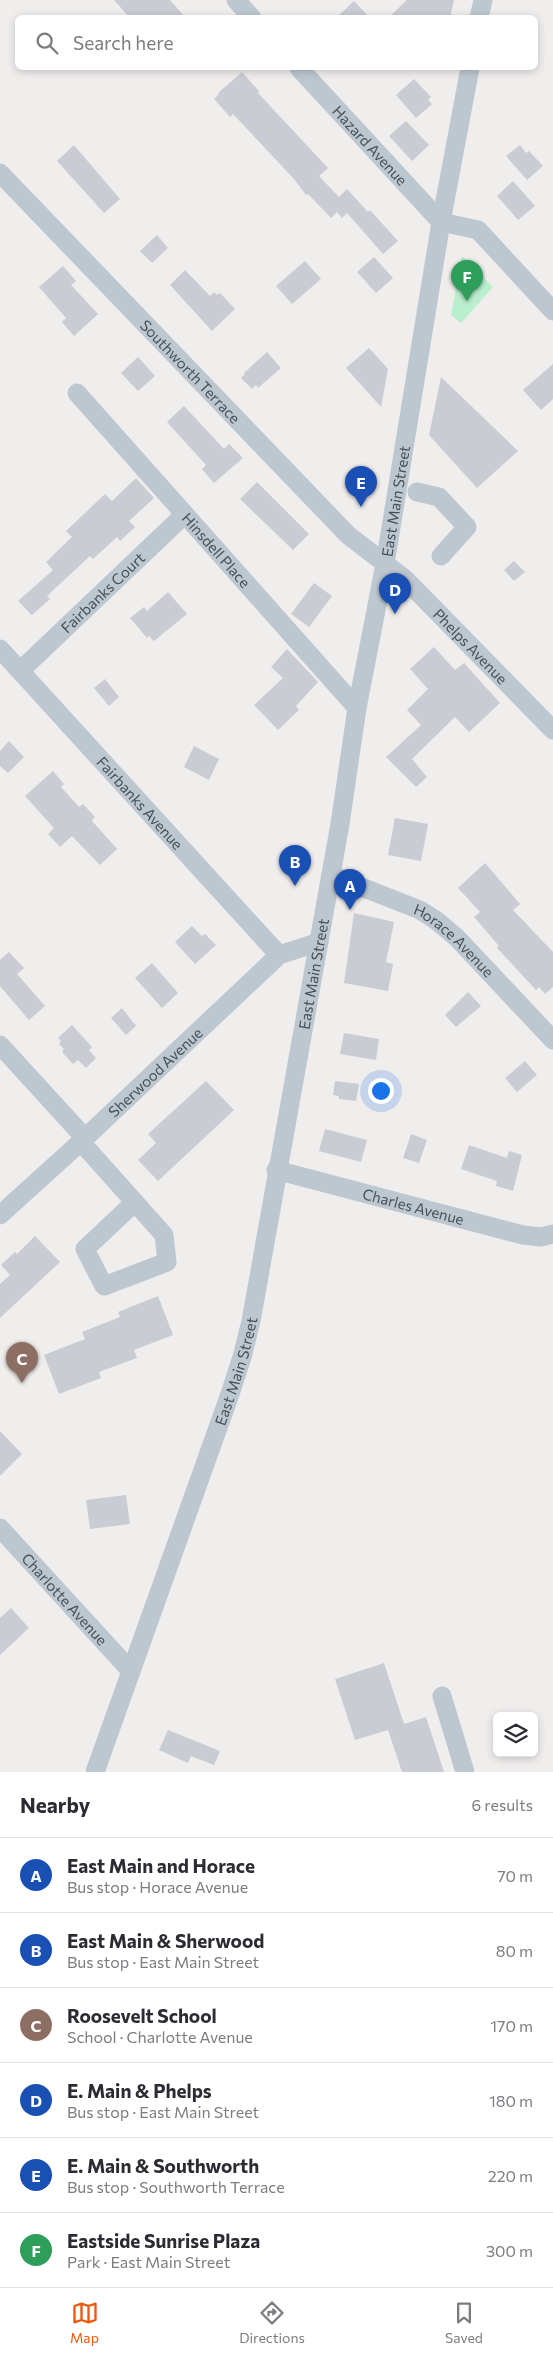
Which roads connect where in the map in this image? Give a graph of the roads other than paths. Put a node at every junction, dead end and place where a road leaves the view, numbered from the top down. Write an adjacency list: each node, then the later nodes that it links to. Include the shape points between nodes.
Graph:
1 (236, 0): 3 (street)
2 (482, 0): 4 (street)
3 (249, 15)
4 (480, 15)
5 (301, 70): 8 (street, Hazard Avenue)
6 (470, 70): 8 (street, East Main Street)
7 (0, 173): 14 (street, Southworth Terrace, via 348,535)
8 (441, 222): 9 (street, via 478,230); 14 (street, East Main Street)
9 (553, 311)
10 (77, 393): 12 (street, Hinsdell Place)
11 (417, 492): 13 (street, via 439,497 467,528)
12 (184, 515): 16 (street, Fairbanks Court); 17 (street, Hinsdell Place)
13 (441, 556)
14 (385, 564): 17 (street, East Main Street); 18 (street, Phelps Avenue, via 405,579)
15 (0, 649): 16 (street, Fairbanks Avenue)
16 (20, 671): 21 (street, Fairbanks Avenue)
17 (357, 708): 19 (street, East Main Street)
18 (553, 730)
19 (330, 875): 20 (street, East Main Street); 22 (street, Horace Avenue, via 420,910 437,921)
20 (319, 942): 21 (street, Sherwood Avenue); 25 (street, East Main Street)
21 (279, 955): 24 (street, Sherwood Avenue)
22 (553, 1040)
23 (0, 1046): 24 (street)
24 (83, 1140): 26 (street); 27 (street, Sherwood Avenue)
25 (276, 1170): 28 (street, Charles Avenue, via 523,1235 541,1237); 30 (street, East Main Street, via 269,1227 242,1357)
26 (135, 1202): 26 (street, via 164,1236 167,1262 104,1286 85,1249)
27 (0, 1215)
28 (553, 1234)
29 (0, 1528): 30 (street, Charlotte Avenue)
30 (130, 1670): 32 (street, East Main Street)
31 (442, 1696): 33 (street)
32 (95, 1772)
33 (465, 1772)

